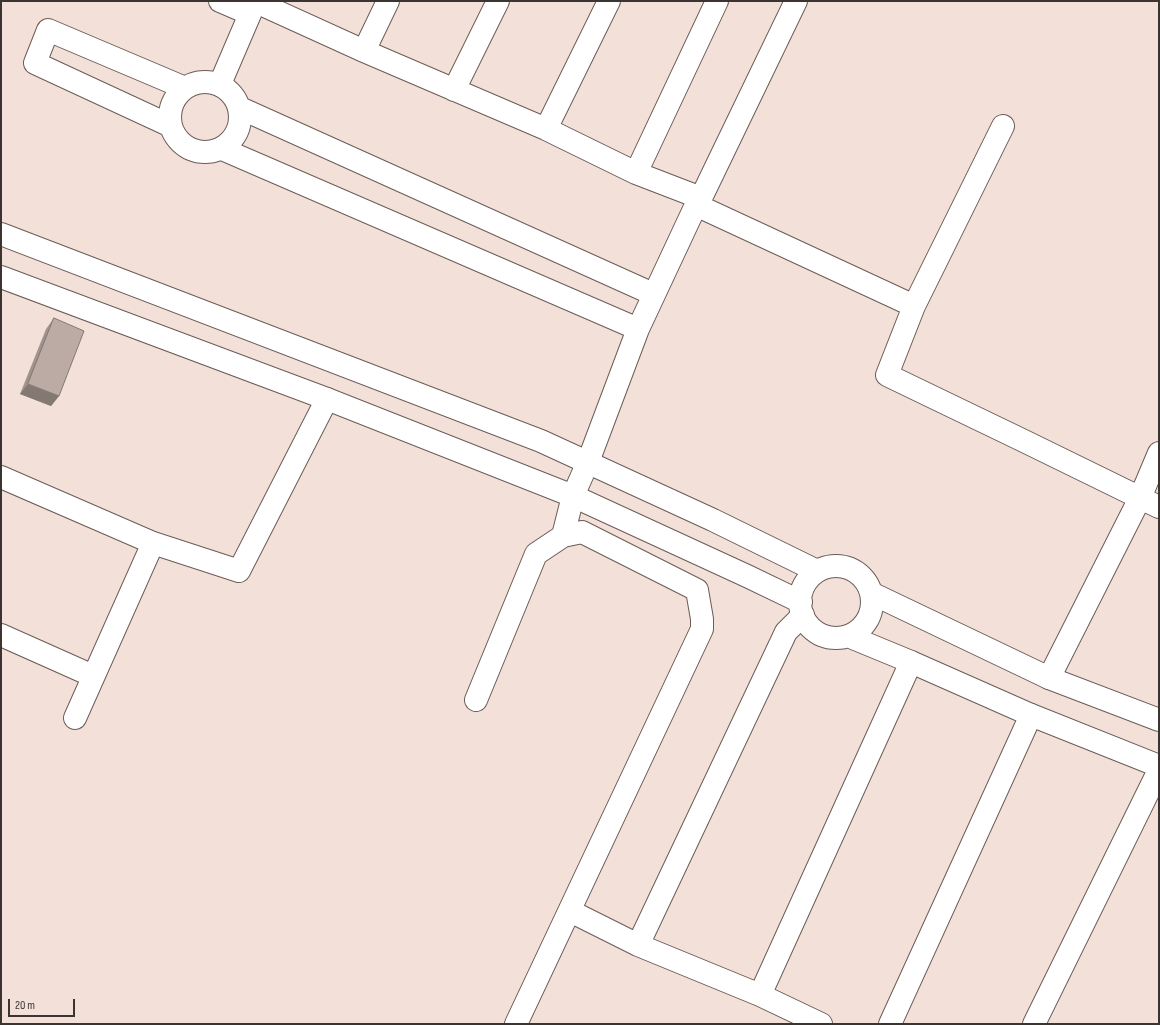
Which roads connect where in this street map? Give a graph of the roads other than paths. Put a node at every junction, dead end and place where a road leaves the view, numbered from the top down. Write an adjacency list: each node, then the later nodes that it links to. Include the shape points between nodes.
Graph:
1 (220, 1): 7 (street)
2 (388, 1): 8 (street)
3 (498, 1): 11 (street)
4 (609, 1): 15 (street)
5 (717, 1): 17 (street)
6 (796, 1): 18 (street)
7 (253, 5): 8 (street); 9 (street)
8 (364, 51): 11 (street)
9 (220, 84): 10 (street, via 202,82); 12 (street, via 233,94)
10 (185, 88): 13 (street, via 175,99 170,112); 13 (street, via 48,30 35,63)
11 (454, 90): 15 (street)
12 (240, 108): 16 (street, via 241,124 234,139); 21 (street)
13 (171, 126): 16 (street, via 178,141 191,150 206,153)
14 (1003, 126): 22 (street)
15 (546, 129): 17 (street)
16 (222, 149): 23 (street)
17 (636, 173): 18 (street)
18 (699, 202): 21 (street); 22 (street)
19 (1, 234): 26 (street, via 541,441)
20 (1, 277): 24 (street)
21 (653, 294): 23 (street)
22 (914, 306): 29 (street, via 887,375)
23 (638, 328): 26 (street)
24 (327, 399): 28 (street); 31 (street, via 239,571)
25 (1159, 453): 29 (street)
26 (588, 462): 28 (street); 32 (street)
27 (1, 477): 31 (street)
28 (573, 496): 30 (street); 34 (street, via 747,576)
29 (1149, 503): 39 (street)
30 (563, 536): 40 (street, via 536,554); 46 (street, via 582,532 697,590 702,619 702,629)
31 (153, 543): 38 (street)
32 (817, 572): 33 (street, via 833,566 850,568 867,582); 34 (street, via 808,579 803,588)
33 (871, 593): 36 (street, via 872,604 865,624); 39 (street)
34 (802, 608): 36 (street, via 806,621 814,630 824,636); 47 (street, via 786,632)
35 (1, 635): 38 (street)
36 (848, 636): 37 (street)
37 (911, 662): 41 (street); 48 (street)
38 (93, 676): 42 (street)
39 (1049, 678): 43 (street)
40 (476, 700)
41 (1031, 715): 44 (street); 51 (street)
42 (75, 718)
43 (1159, 720)
44 (1159, 766)
45 (1159, 770): 52 (street)
46 (570, 911): 47 (street); 49 (street)
47 (638, 945): 48 (street)
48 (760, 995): 50 (street)
49 (516, 1024)
50 (821, 1024)
51 (890, 1024)
52 (1034, 1024)

